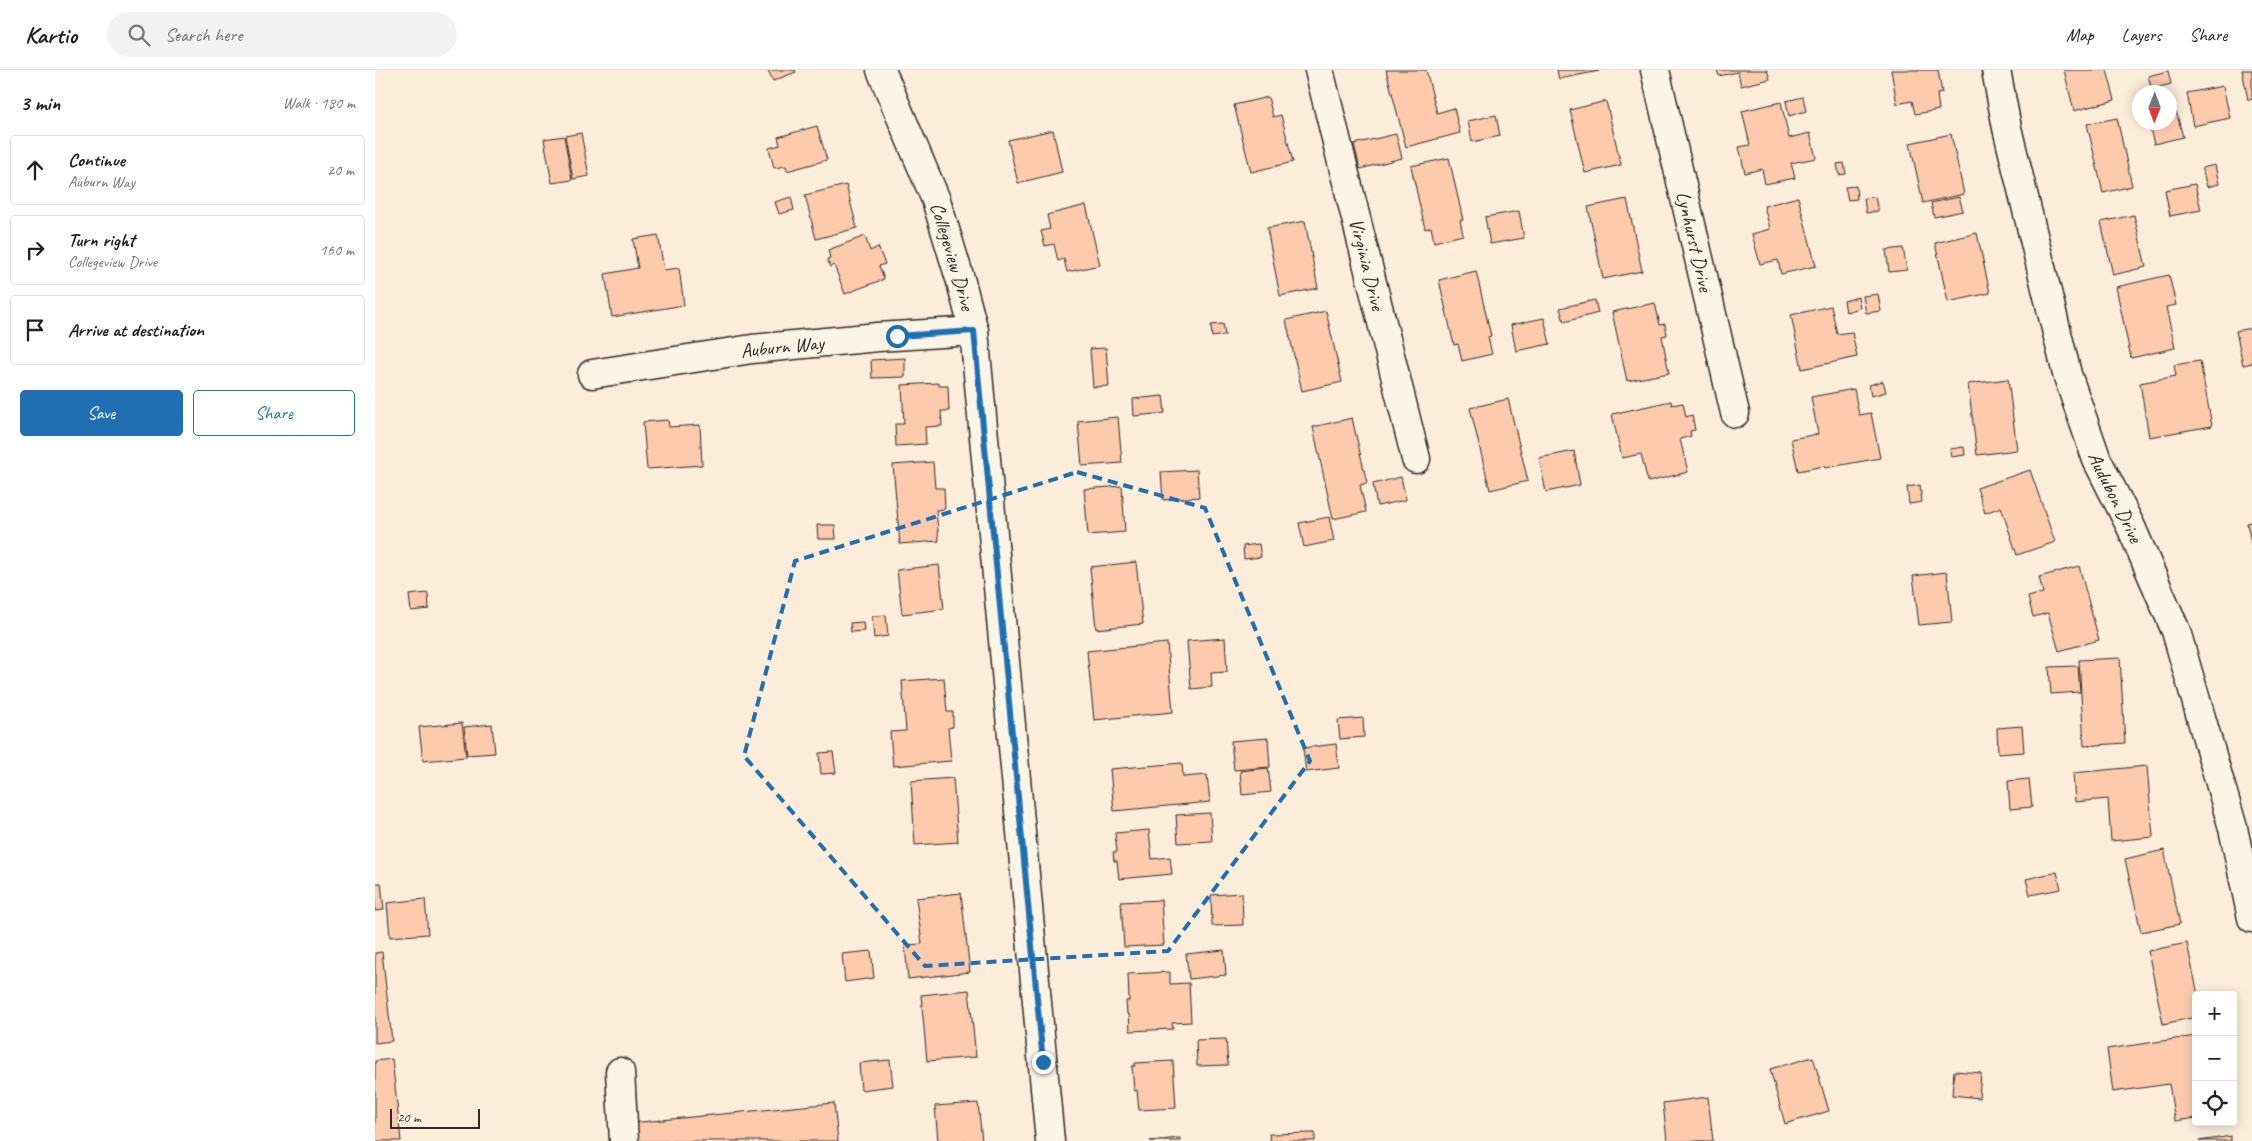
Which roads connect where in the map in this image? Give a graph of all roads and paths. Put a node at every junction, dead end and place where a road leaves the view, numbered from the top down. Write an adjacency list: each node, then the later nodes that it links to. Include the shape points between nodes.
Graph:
1 (881, 70): 5 (street, Collegeview Drive, via 936,200)
2 (1319, 70): 8 (street, Virginia Drive)
3 (1655, 70): 7 (street, Lynhurst Drive)
4 (1996, 70): 9 (street, Audubon Drive, via 2067,374 2097,460 2131,527 2176,632 2233,828)
5 (974, 331): 6 (street, Auburn Way, via 762,348); 12 (street, Collegeview Drive)
6 (592, 374)
7 (1735, 413)
8 (1416, 459)
9 (2252, 918)
10 (620, 1072): 11 (street)
11 (624, 1141)
12 (1050, 1141)

